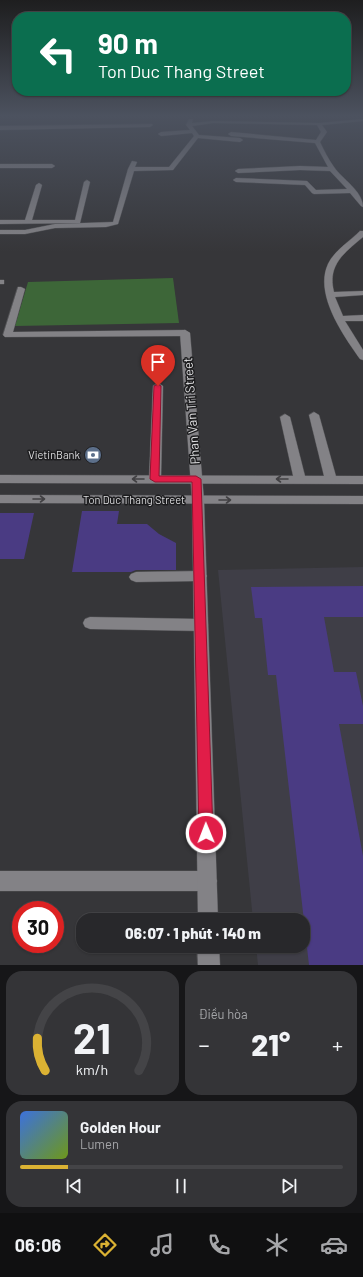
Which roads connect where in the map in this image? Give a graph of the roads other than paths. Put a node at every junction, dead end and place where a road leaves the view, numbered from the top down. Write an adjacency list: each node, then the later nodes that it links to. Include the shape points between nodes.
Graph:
1 (134, 162): 6 (street)
2 (176, 162): 6 (street, via 171,169)
3 (328, 162): 7 (street)
4 (0, 166): 5 (street)
5 (52, 166)
6 (131, 169): 16 (street, via 114,224 55,226 25,232)
7 (332, 169): 8 (street); 12 (street)
8 (238, 171)
9 (236, 180): 12 (street, via 307,183 314,192)
10 (87, 182): 15 (street, via 78,222)
11 (39, 185): 15 (street)
12 (352, 191): 13 (street)
13 (363, 205)
14 (0, 222): 15 (street)
15 (28, 222)
16 (0, 232)
17 (363, 233): 20 (street, via 332,264 328,281)
18 (21, 289): 29 (street, Phan Van Tri Street, via 8,335 185,333)
19 (363, 293): 20 (street)
20 (331, 295): 22 (street)
21 (363, 318): 22 (street)
22 (340, 319): 23 (street)
23 (363, 357)
24 (158, 386): 28 (street)
25 (314, 415): 31 (street)
26 (285, 417): 30 (street)
27 (0, 479): 28 (street, Ton Duc Thang Street, one-way to 27)
28 (155, 479): 29 (street, Ton Duc Thang Street)
29 (196, 479): 30 (street, Ton Duc Thang Street, one-way to 29); 34 (street, Phan Van Tri Street)
30 (300, 480): 31 (street, Ton Duc Thang Street)
31 (331, 480): 32 (street, Ton Duc Thang Street)
32 (363, 480)
33 (0, 499): 34 (street, Ton Duc Thang Street, one-way to 34)
34 (198, 500): 35 (street, Ton Duc Thang Street, one-way to 35); 36 (street, Phan Van Tri Street)
35 (363, 500)
36 (200, 576): 37 (street); 39 (street, Phan Van Tri Street)
37 (136, 577)
38 (90, 624): 39 (street)
39 (201, 625): 41 (street, Phan Van Tri Street)
40 (0, 881): 41 (street)
41 (207, 881): 42 (street, Phan Van Tri Street)
42 (208, 913)
43 (208, 953): 44 (street)
44 (209, 965)

